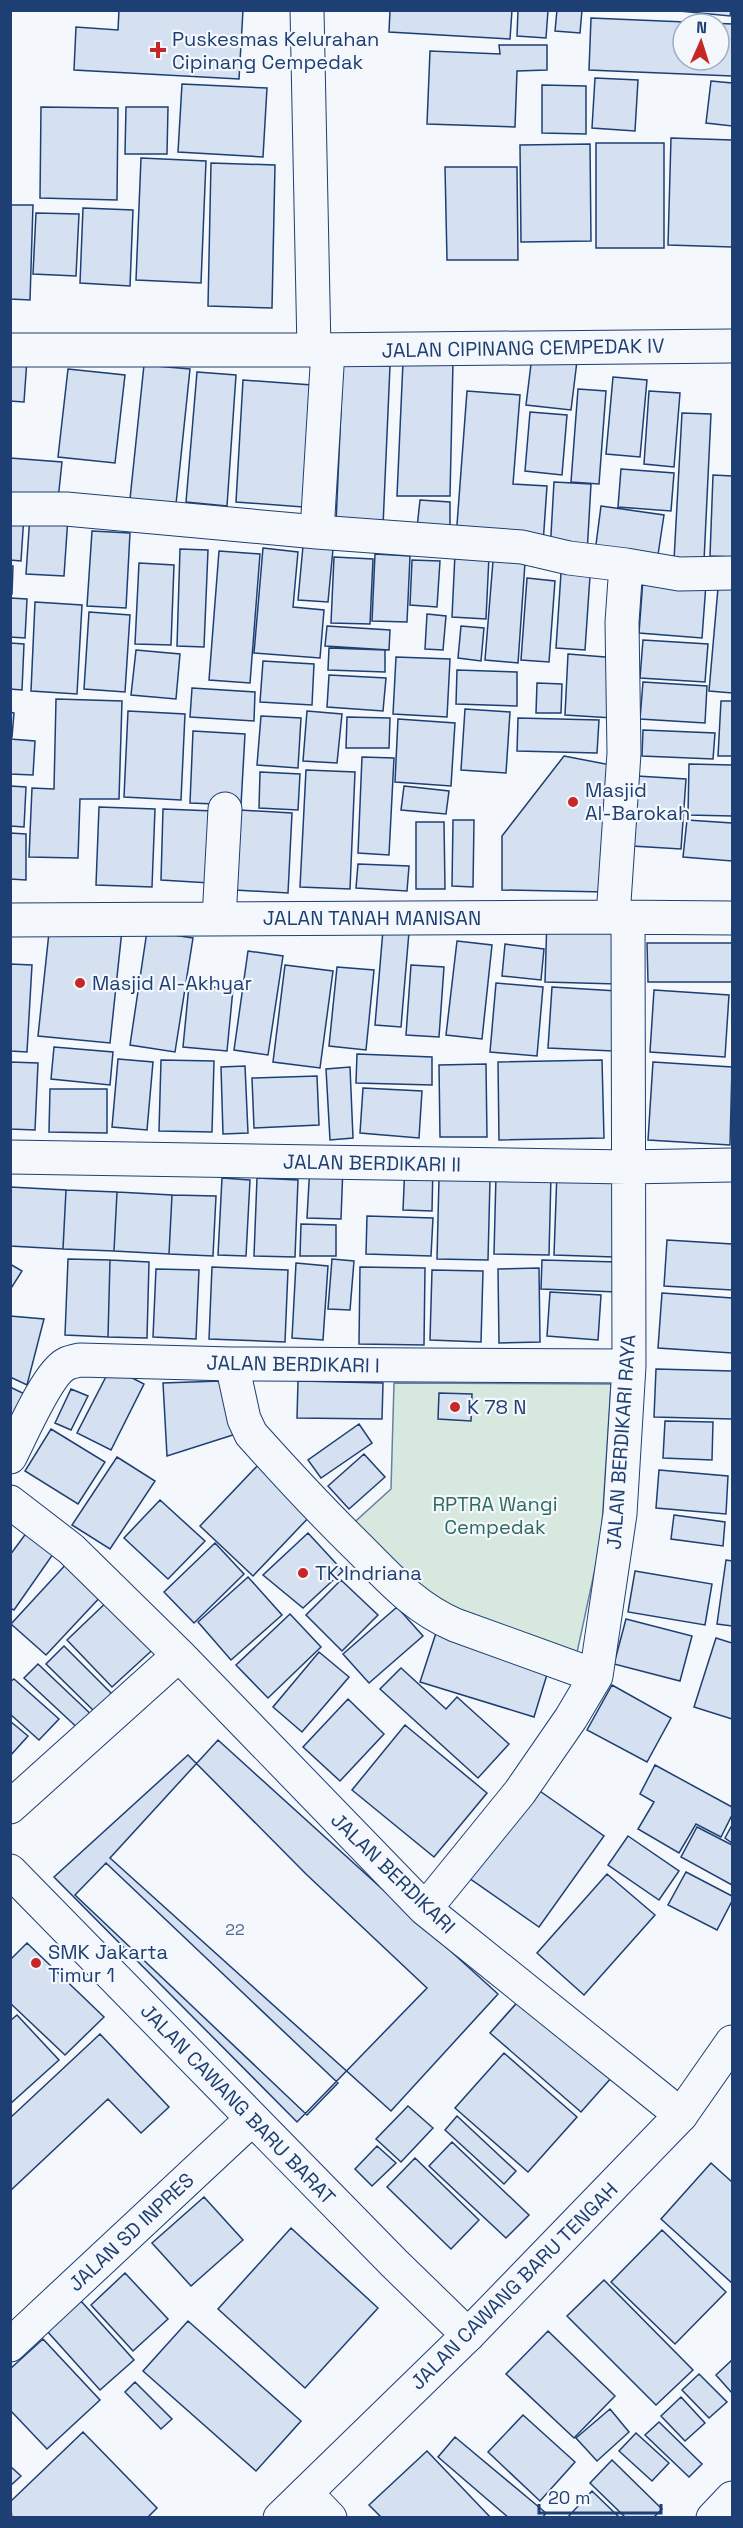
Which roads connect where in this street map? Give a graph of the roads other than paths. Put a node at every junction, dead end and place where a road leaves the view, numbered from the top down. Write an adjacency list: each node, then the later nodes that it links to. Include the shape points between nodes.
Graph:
1 (307, 10): 4 (street)
2 (732, 346): 4 (street, JALAN CIPINANG CEMPEDAK IV)
3 (10, 350): 4 (street, JALAN CIPINANG CEMPEDAK IV)
4 (321, 350): 6 (street)
5 (10, 509): 6 (street, via 66,508)
6 (317, 532): 7 (street, via 522,546)
7 (626, 566): 8 (street, via 679,574); 10 (street, JALAN BERDIKARI RAYA, via 622,622)
8 (732, 573)
9 (225, 809): 12 (street)
10 (620, 917): 11 (street, JALAN TANAH MANISAN); 12 (street, JALAN TANAH MANISAN); 16 (street, JALAN BERDIKARI RAYA)
11 (732, 918)
12 (219, 919): 13 (street, JALAN TANAH MANISAN)
13 (10, 920)
14 (10, 1157): 16 (street, JALAN BERDIKARI II)
15 (732, 1165): 16 (street, JALAN BERDIKARI II)
16 (627, 1167): 18 (street, JALAN BERDIKARI RAYA)
17 (232, 1364): 18 (street, JALAN BERDIKARI I); 19 (street, JALAN BERDIKARI I, via 80,1360 65,1365 36,1405); 22 (street, via 250,1434 412,1601 455,1625)
18 (628, 1366): 22 (street, JALAN BERDIKARI RAYA, via 620,1514)
19 (10, 1457)
20 (10, 1502): 21 (street, JALAN BERDIKARI, via 71,1549)
21 (179, 1655): 23 (street); 25 (street, JALAN BERDIKARI)
22 (596, 1676): 25 (street, JALAN BERDIKARI RAYA, via 520,1792)
23 (10, 1807)
24 (10, 1871): 28 (street, JALAN CAWANG BARU BARAT)
25 (425, 1909): 27 (street, JALAN BERDIKARI)
26 (732, 2042): 27 (street, JALAN CAWANG BARU TENGAH)
27 (681, 2115): 29 (street, JALAN CAWANG BARU TENGAH)
28 (252, 2119): 29 (street, JALAN CAWANG BARU BARAT); 30 (street, JALAN SD INPRES)
29 (468, 2334): 31 (street, JALAN CAWANG BARU TENGAH)
30 (10, 2345)
31 (306, 2493): 33 (street, JALAN CAWANG BARU TENGAH); 34 (street)
32 (732, 2498): 35 (street)
33 (280, 2517)
34 (330, 2517)
35 (713, 2517)

